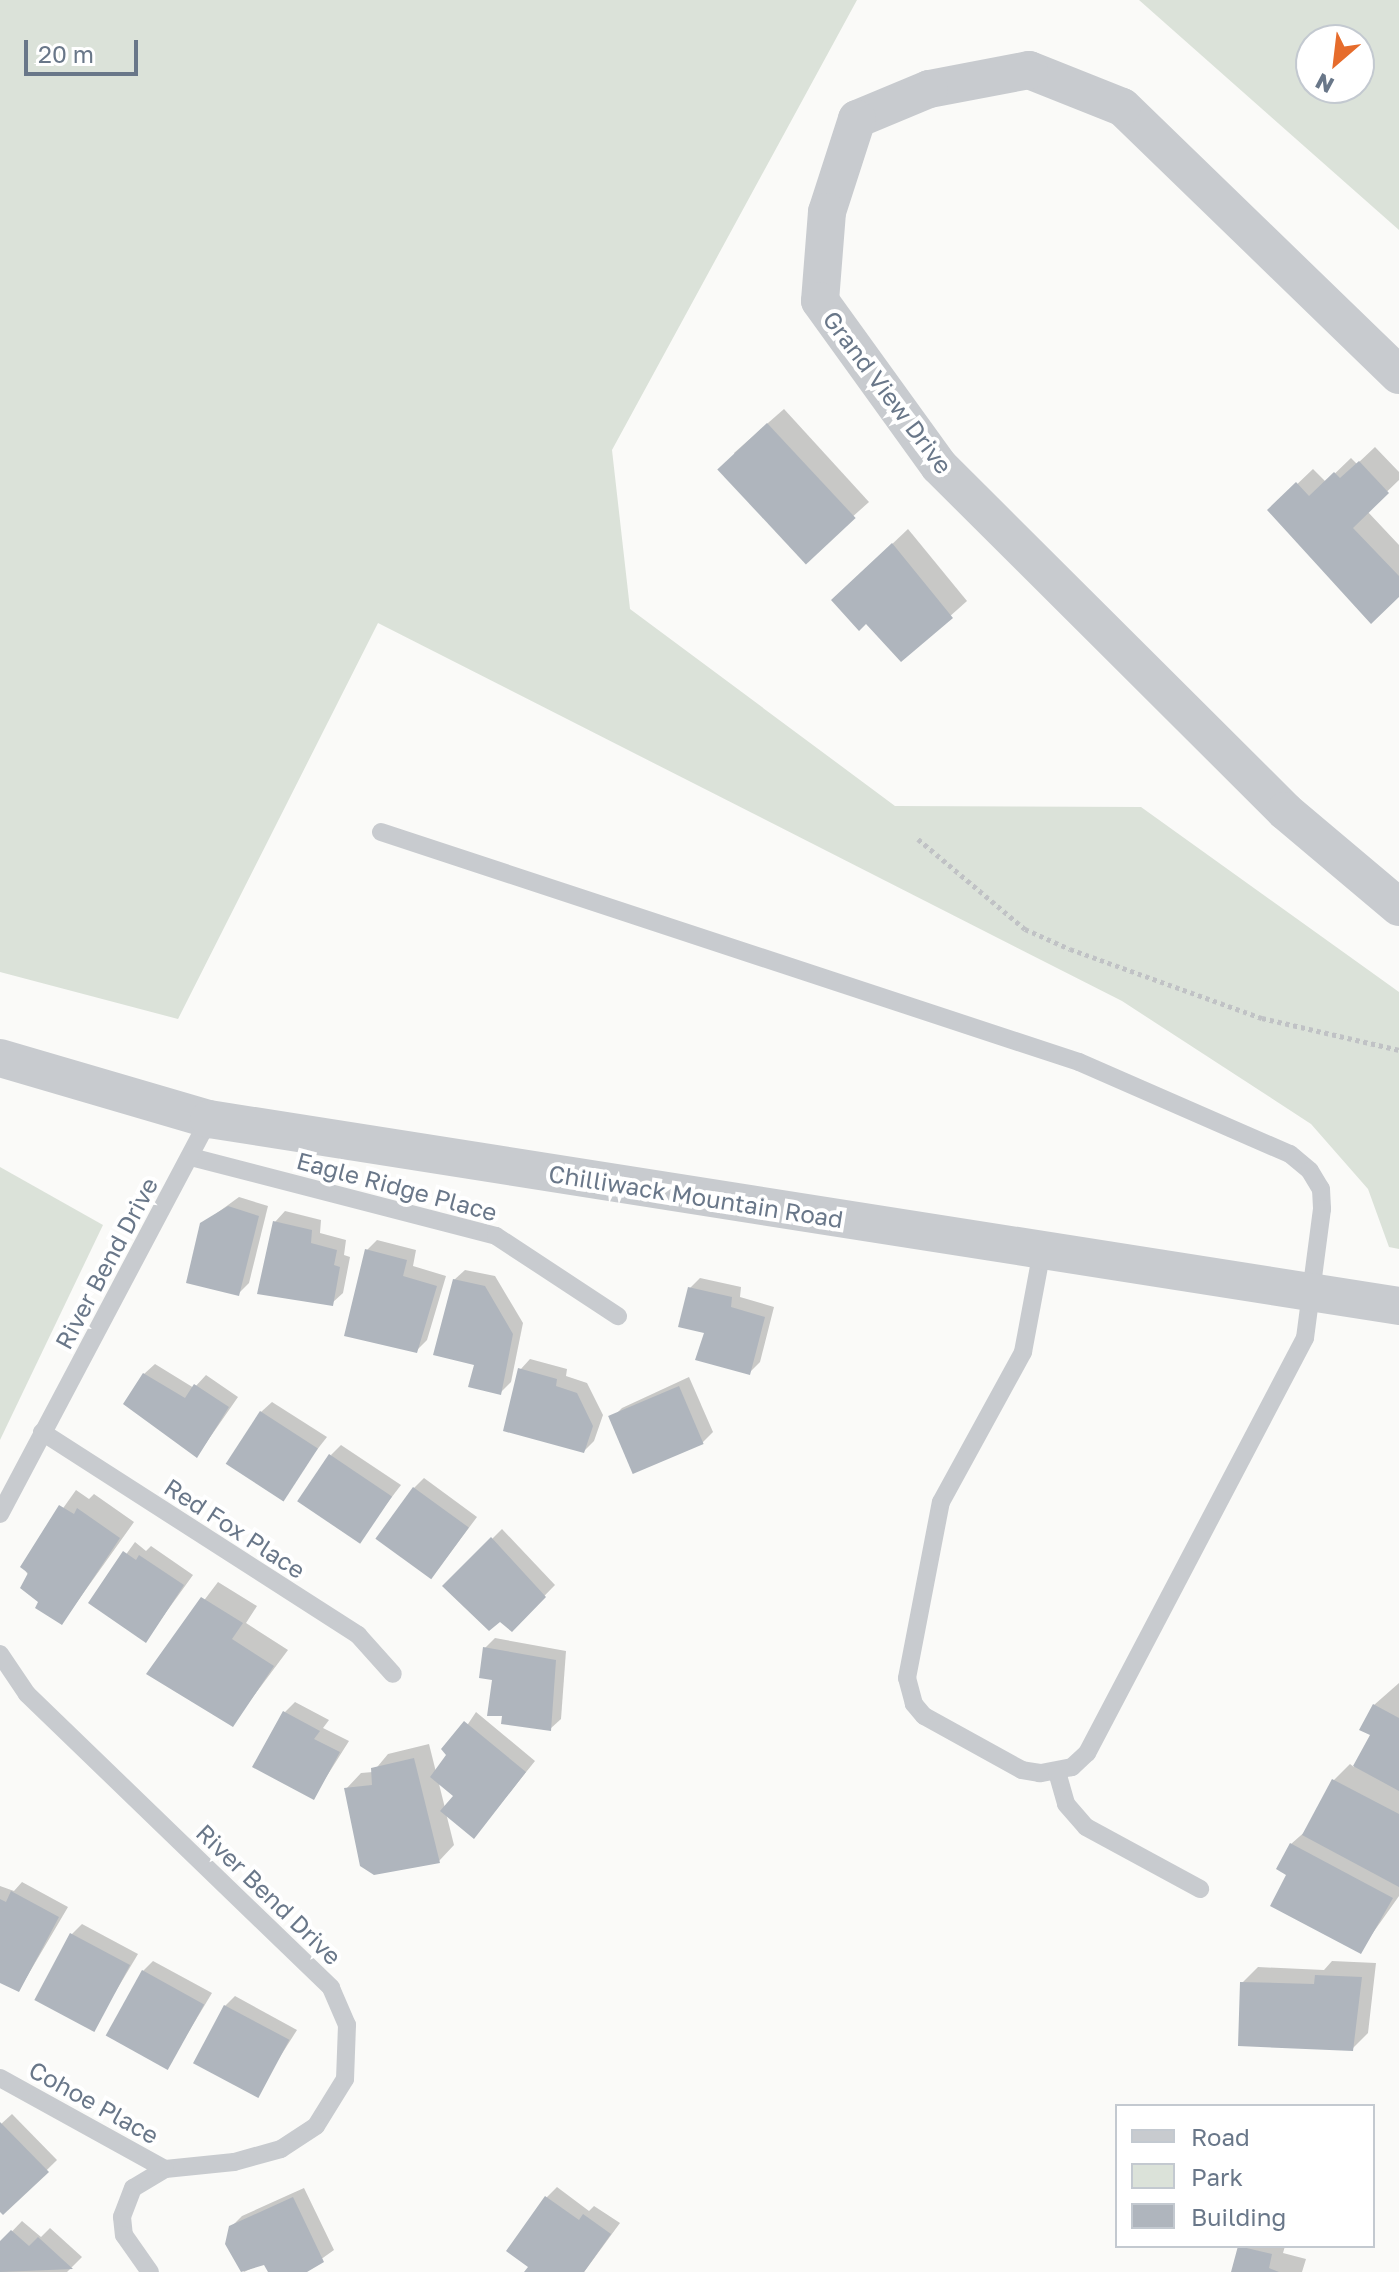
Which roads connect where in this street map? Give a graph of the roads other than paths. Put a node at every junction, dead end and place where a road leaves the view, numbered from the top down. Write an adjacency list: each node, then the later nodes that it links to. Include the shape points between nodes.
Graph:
1 (1399, 375): 3 (street, Grand View Drive, via 1122,107 1029,70 929,89 857,119 827,212 820,301 939,466 1285,811)
2 (381, 832): 8 (lane, via 1079,1062 1290,1154 1321,1189)
3 (1399, 907)
4 (0, 1058): 5 (street, Chilliwack Mountain Road)
5 (209, 1119): 6 (lane, River Bend Drive); 7 (street, Chilliwack Mountain Road)
6 (191, 1157): 10 (lane, Eagle Ridge Place, via 496,1236); 11 (lane, River Bend Drive)
7 (1042, 1250): 8 (street, Chilliwack Mountain Road); 15 (lane, via 1023,1352 941,1502 907,1678 914,1704 924,1716 1022,1770)
8 (1311, 1292): 9 (street, Chilliwack Mountain Road); 15 (lane, via 1305,1338 1094,1739 1080,1761)
9 (1399, 1306)
10 (618, 1316)
11 (42, 1432): 12 (lane, River Bend Drive); 14 (lane, Red Fox Place, via 358,1635)
12 (0, 1514)
13 (0, 1654): 18 (lane, River Bend Drive, via 27,1694 331,1988 347,2025 345,2079 316,2126 281,2149 246,2159)
14 (393, 1674)
15 (1057, 1772): 16 (lane, via 1066,1804 1086,1827)
16 (1200, 1889)
17 (0, 2078): 18 (lane, Cohoe Place)
18 (165, 2169): 19 (lane, River Bend Drive, via 133,2188 122,2217 131,2251)
19 (150, 2272)

